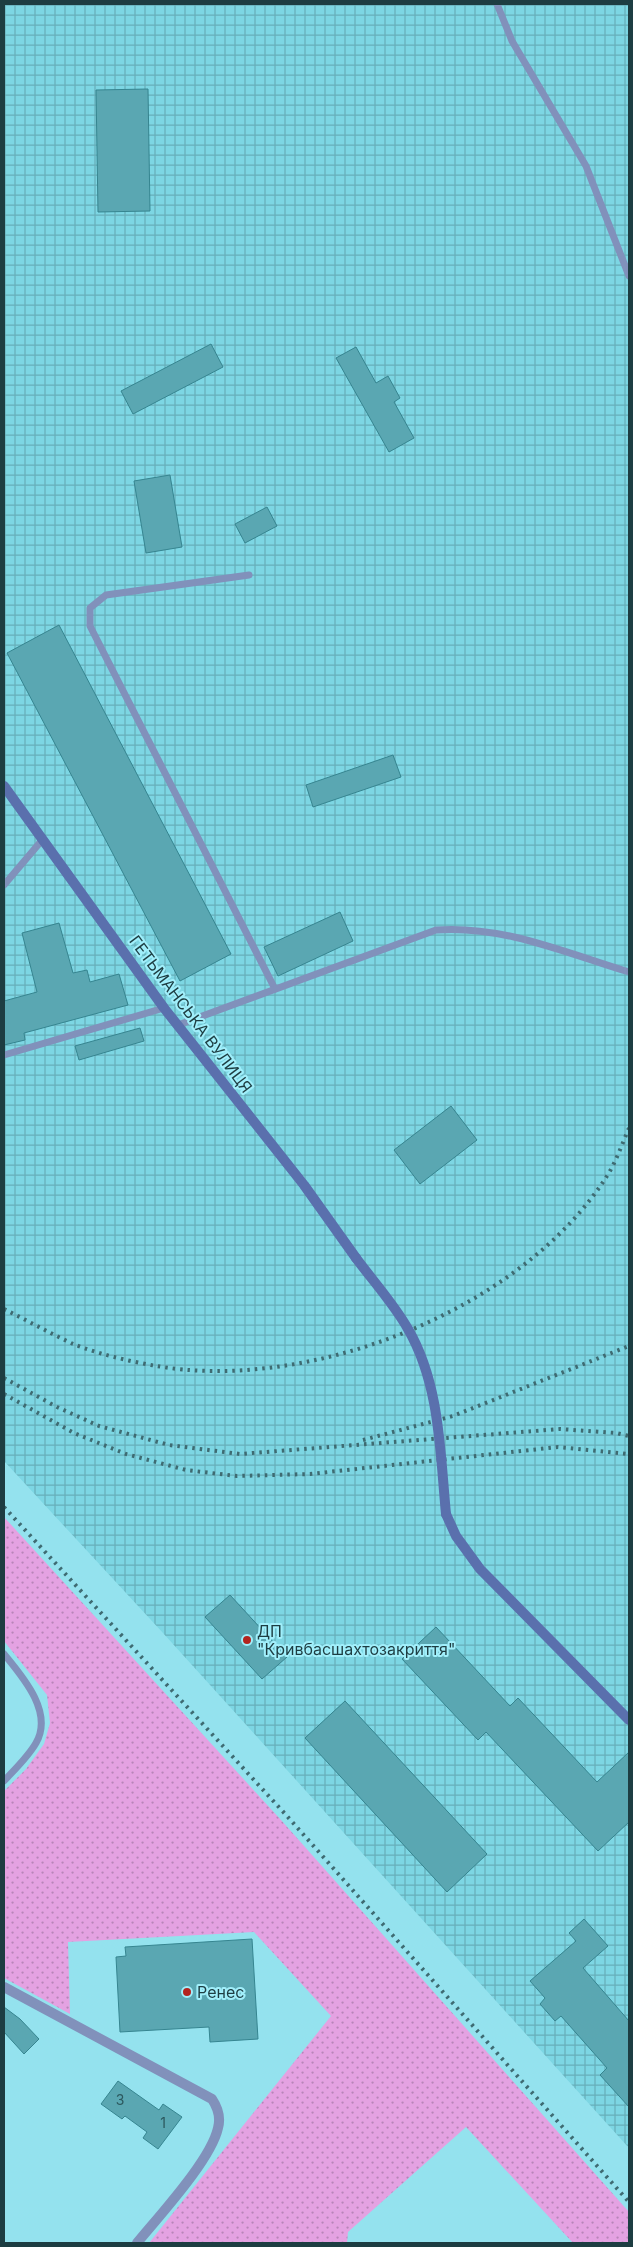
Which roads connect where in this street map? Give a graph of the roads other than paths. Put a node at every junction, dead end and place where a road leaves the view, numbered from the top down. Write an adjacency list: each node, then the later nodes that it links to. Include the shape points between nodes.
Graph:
1 (496, 4): 2 (lane, via 512,40 586,166)
2 (629, 276)
3 (249, 575): 8 (lane, via 106,595 90,608 90,626)
4 (4, 786): 5 (street, ГЕТЬМАНСЬКА ВУЛИЦЯ)
5 (43, 839): 6 (lane); 9 (street, ГЕТЬМАНСЬКА ВУЛИЦЯ)
6 (4, 885)
7 (629, 972): 8 (lane, via 496,932 451,929 436,930)
8 (275, 989): 10 (lane)
9 (164, 1008): 10 (street, ГЕТЬМАНСЬКА ВУЛИЦЯ); 11 (lane)
10 (178, 1025): 13 (street, ГЕТЬМАНСЬКА ВУЛИЦЯ, bridge, via 304,1184 408,1329 424,1364 435,1404 446,1514 456,1536 480,1569)
11 (4, 1055)
12 (4, 1654): 14 (lane, via 24,1677 36,1702 41,1723 37,1741)
13 (629, 1720)
14 (4, 1781)
15 (4, 1987): 16 (street, via 212,2099 219,2109 218,2128 210,2147)
16 (138, 2243)

